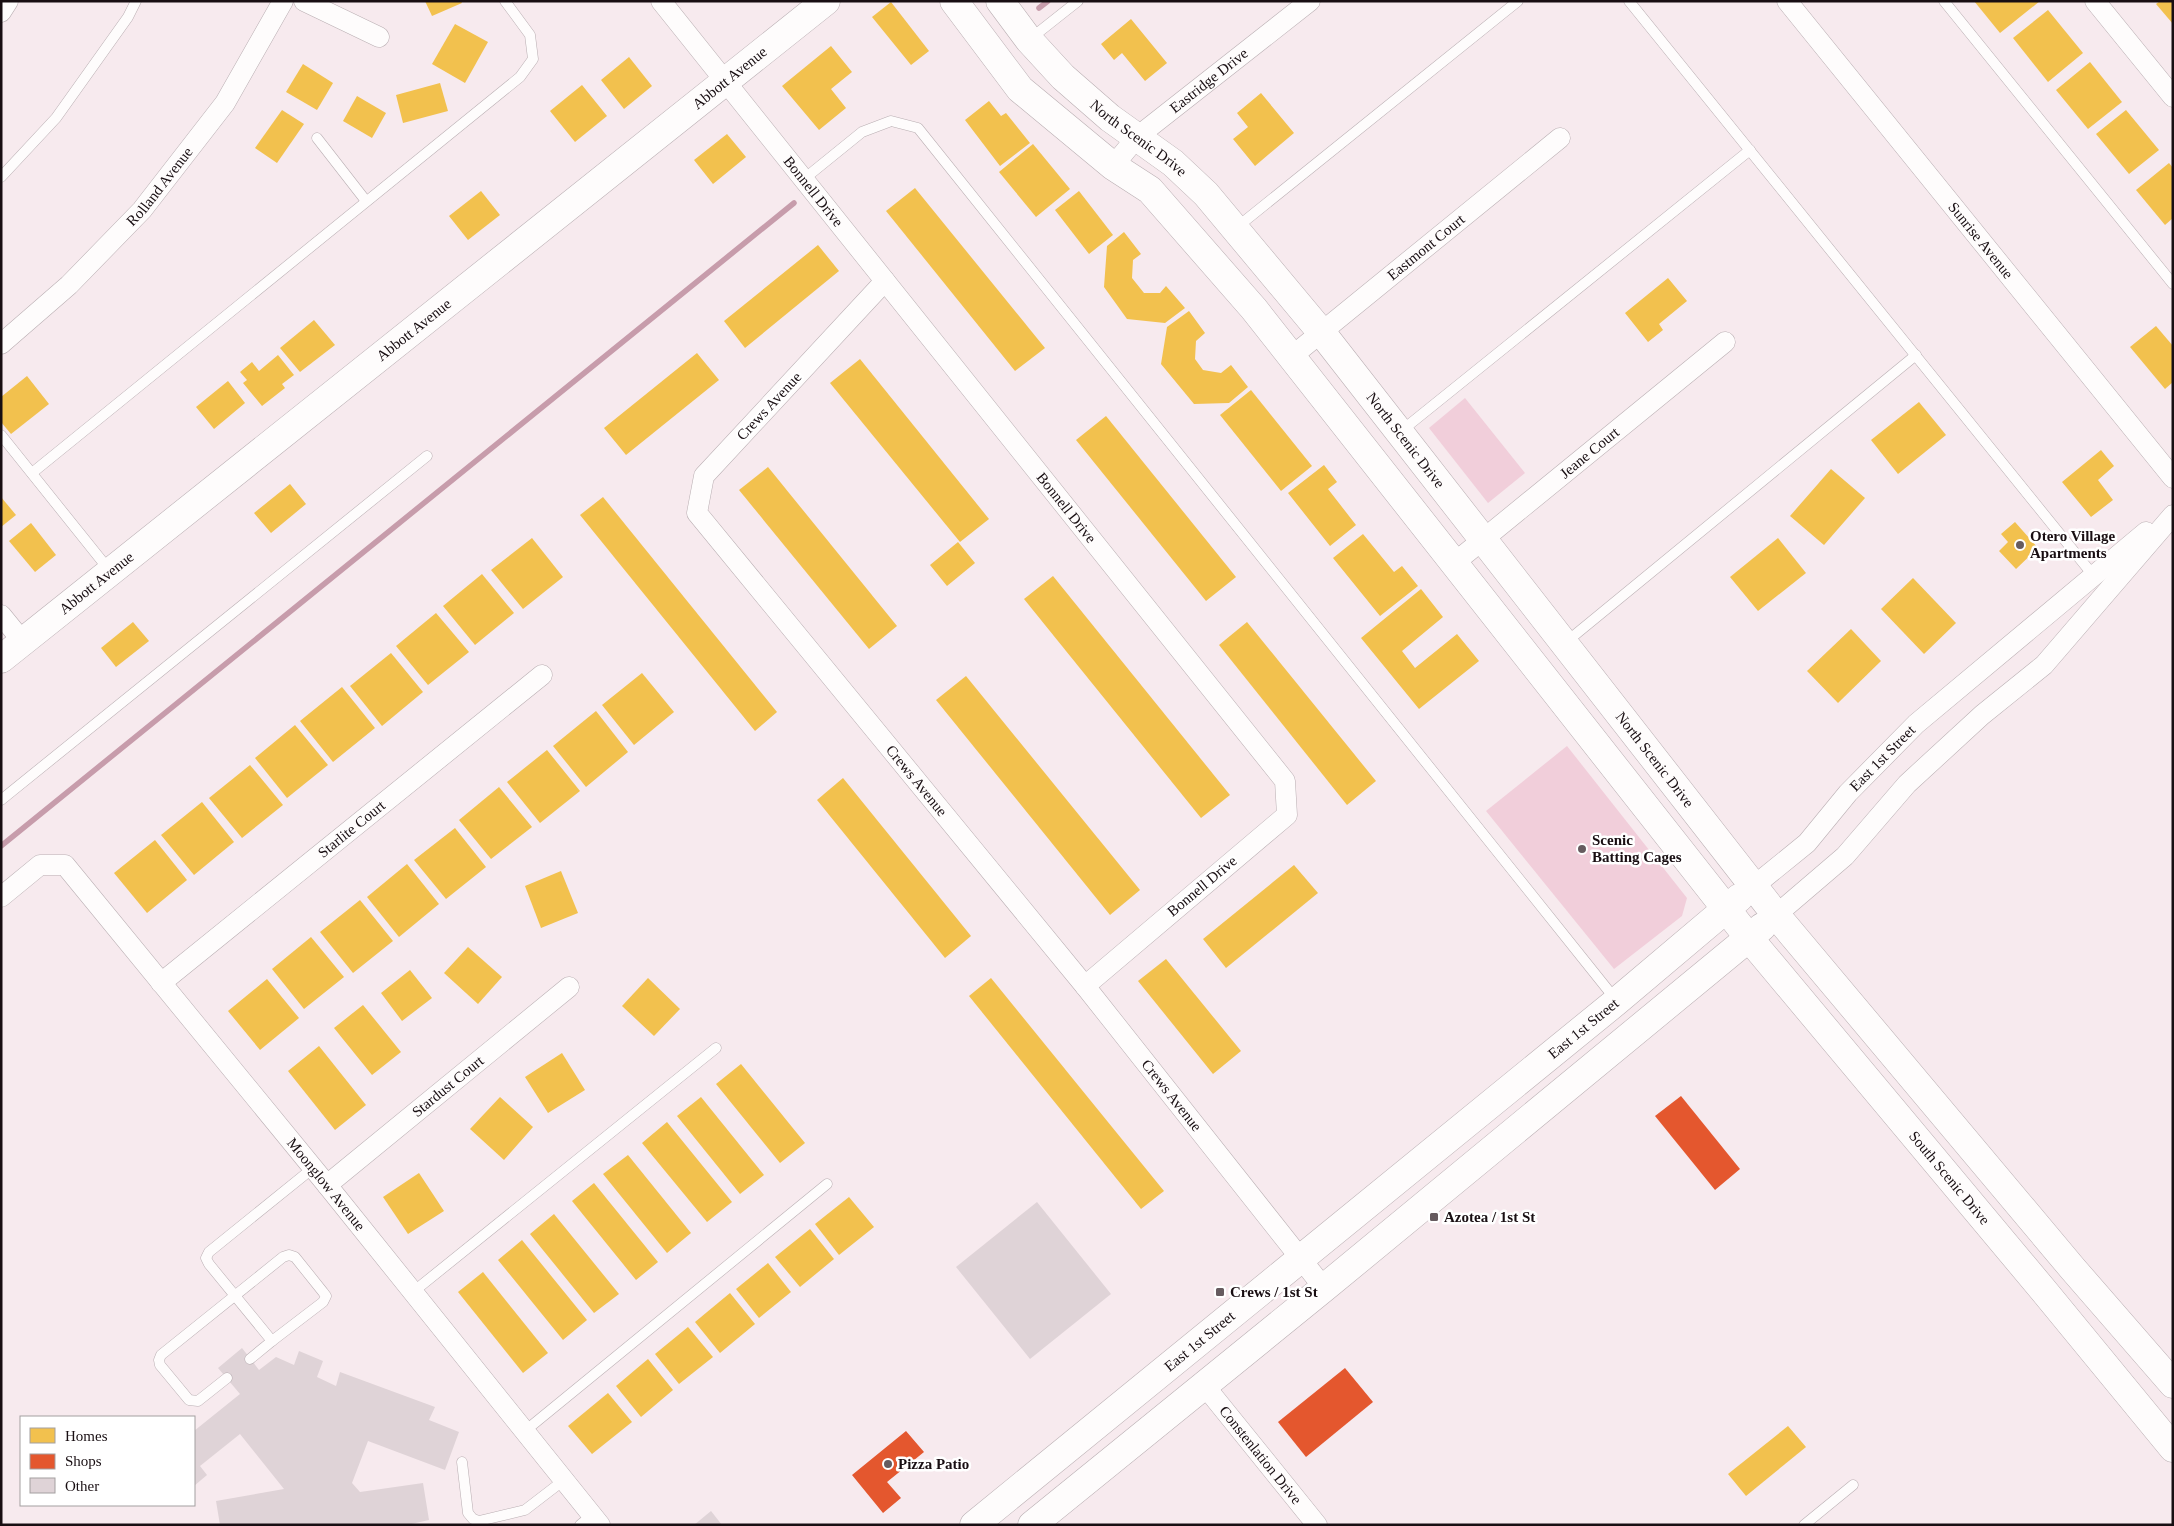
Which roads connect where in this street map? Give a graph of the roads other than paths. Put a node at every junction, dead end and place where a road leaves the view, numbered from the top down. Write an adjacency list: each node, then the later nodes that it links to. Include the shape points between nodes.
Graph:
1 (8, 1): 17 (street)
2 (136, 1): 27 (lane, via 56,118)
3 (283, 1): 35 (street, Rolland Avenue, via 225,103 142,210 69,285)
4 (304, 1): 18 (street)
5 (505, 1): 29 (lane, via 530,35 533,59 520,76)
6 (661, 1): 20 (street, Bonnell Drive)
7 (954, 1): 26 (main road, via 1020,89)
8 (1078, 1): 19 (lane)
9 (1310, 1): 22 (street, Eastridge Drive)
10 (1518, 1): 30 (lane)
11 (1630, 1): 25 (lane)
12 (1787, 1): 42 (street, Sunrise Avenue)
13 (1944, 1): 32 (lane)
14 (2095, 1): 21 (street)
15 (1001, 2): 19 (main road, North Scenic Drive)
16 (814, 8): 20 (main road, Abbott Avenue)
17 (1, 12)
18 (379, 37)
19 (1029, 40): 22 (main road, North Scenic Drive, via 1063,77 1110,118)
20 (726, 81): 28 (street, Bonnell Drive); 47 (main road, Abbott Avenue)
21 (2173, 97)
22 (1138, 137): 26 (street, Eastridge Drive); 30 (main road, North Scenic Drive, via 1174,163)
23 (317, 138): 29 (lane)
24 (1560, 138): 33 (street, Eastmont Court)
25 (1750, 150): 36 (lane); 38 (lane)
26 (1113, 166): 37 (main road, via 1150,190 1254,308)
27 (1, 177)
28 (804, 179): 31 (street, Bonnell Drive); 63 (lane, via 862,132 891,121 918,128)
29 (366, 201): 41 (lane)
30 (1235, 229): 33 (main road, North Scenic Drive)
31 (885, 281): 61 (street, Crews Avenue, via 704,476 697,513); 61 (street, Bonnell Drive, via 1286,782 1287,815)
32 (2173, 284)
33 (1322, 333): 37 (street, Eastmont Court); 38 (main road, North Scenic Drive)
34 (1725, 342): 45 (street, Jeane Court)
35 (1, 344)
36 (1916, 356): 48 (lane); 51 (lane)
37 (1291, 357): 46 (main road)
38 (1399, 433): 45 (main road, North Scenic Drive)
39 (1, 435): 41 (lane)
40 (427, 456): 54 (lane)
41 (32, 473): 47 (lane)
42 (2173, 478)
43 (2173, 510): 48 (street, East 1st Street)
44 (2173, 515): 58 (street, via 2044,665 1982,715 1907,784 1845,856)
45 (1483, 540): 46 (street, Jeane Court); 51 (main road, North Scenic Drive)
46 (1453, 564): 57 (main road)
47 (110, 572): 50 (main road, Abbott Avenue)
48 (2093, 575): 55 (street, East 1st Street, via 1916,724 1848,793 1807,843)
49 (1, 614): 50 (street)
50 (23, 642): 52 (main road, Abbott Avenue)
51 (1564, 644): 55 (main road, North Scenic Drive)
52 (1, 659)
53 (542, 675): 60 (street, Starlite Court)
54 (1, 800)
55 (1754, 886): 57 (main road, East 1st Street); 58 (main road, North Scenic Drive)
56 (1, 896): 60 (street, Moonglow Avenue, via 40,865 65,865)
57 (1725, 909): 59 (main road, South Scenic Drive); 63 (main road, East 1st Street)
58 (1776, 915): 59 (main road); 75 (main road)
59 (1749, 938): 69 (main road); 78 (main road, South Scenic Drive)
60 (161, 983): 65 (street, Moonglow Avenue)
61 (1085, 986): 68 (street, Crews Avenue)
62 (569, 987): 67 (street, Stardust Court)
63 (1616, 1001): 68 (main road, East 1st Street)
64 (716, 1048): 70 (lane)
65 (313, 1168): 67 (street, Moonglow Avenue); 71 (lane, via 209,1252 206,1258 209,1264)
66 (827, 1184): 77 (lane)
67 (327, 1185): 70 (street, Moonglow Avenue)
68 (1300, 1260): 69 (street, Crews Avenue); 83 (main road, East 1st Street)
69 (1324, 1288): 76 (main road)
70 (413, 1292): 77 (street, Moonglow Avenue)
71 (235, 1295): 72 (lane); 72 (lane, via 283,1257 295,1257 326,1296 323,1302); 74 (lane, via 159,1360 193,1402)
72 (272, 1341): 73 (lane)
73 (250, 1359)
74 (227, 1378)
75 (2173, 1384)
76 (1204, 1385): 84 (main road); 85 (street, Constenlation Drive)
77 (525, 1431): 80 (street, Moonglow Avenue)
78 (2173, 1448)
79 (462, 1462): 80 (lane, via 468,1513 473,1519 525,1510)
80 (564, 1480): 82 (street, Moonglow Avenue)
81 (1853, 1486): 86 (lane)
82 (591, 1521)
83 (974, 1525)
84 (1032, 1525)
85 (1317, 1525)
86 (1804, 1525)

